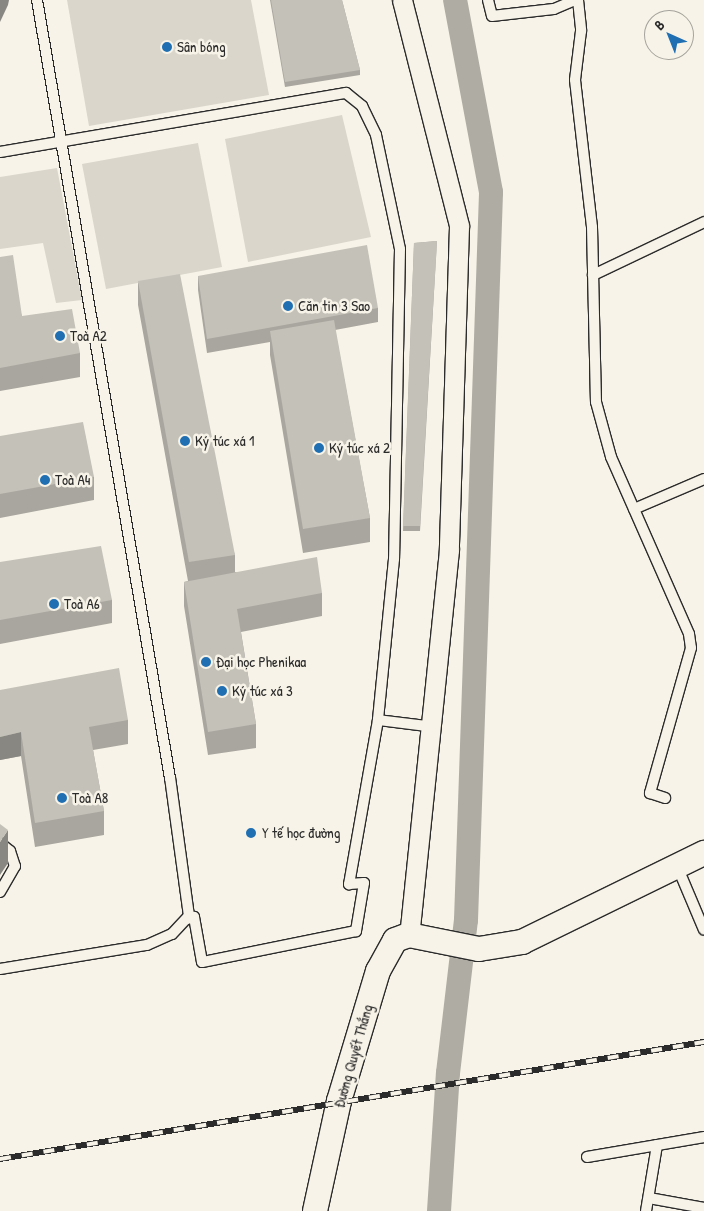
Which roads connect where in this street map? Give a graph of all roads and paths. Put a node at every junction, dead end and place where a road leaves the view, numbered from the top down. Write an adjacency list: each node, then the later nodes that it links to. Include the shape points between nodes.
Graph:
1 (37, 0): 5 (lane)
2 (402, 0): 12 (street, via 459,226 450,550)
3 (488, 0): 4 (lane, via 492,16 554,9)
4 (577, 0): 8 (lane, via 581,31 575,80)
5 (62, 142): 6 (lane); 11 (lane, via 346,93 368,115 400,249 394,559); 18 (lane, via 170,778 189,899)
6 (0, 152)
7 (704, 222): 8 (lane)
8 (594, 275): 10 (lane, via 596,402 611,457)
9 (704, 479): 10 (lane)
10 (634, 509): 13 (lane, via 689,634 691,648 650,793)
11 (378, 720): 12 (lane); 18 (lane, via 349,884 364,883 356,931 202,962 194,917)
12 (434, 727): 20 (street)
13 (664, 798)
14 (0, 843): 17 (lane, via 10,851 15,866)
15 (704, 853): 16 (street)
16 (677, 865): 19 (lane); 20 (street, via 522,942 483,952)
17 (0, 892)
18 (187, 919): 21 (lane, via 172,934 147,945)
19 (704, 930)
20 (419, 940): 27 (street, Đường Quyết Thắng, via 395,940 378,971 339,1101)
21 (0, 970)
22 (704, 1137): 23 (lane)
23 (657, 1145): 24 (lane); 25 (lane)
24 (587, 1157)
25 (649, 1198): 26 (lane); 28 (lane)
26 (704, 1208)
27 (315, 1211)
28 (646, 1211)

